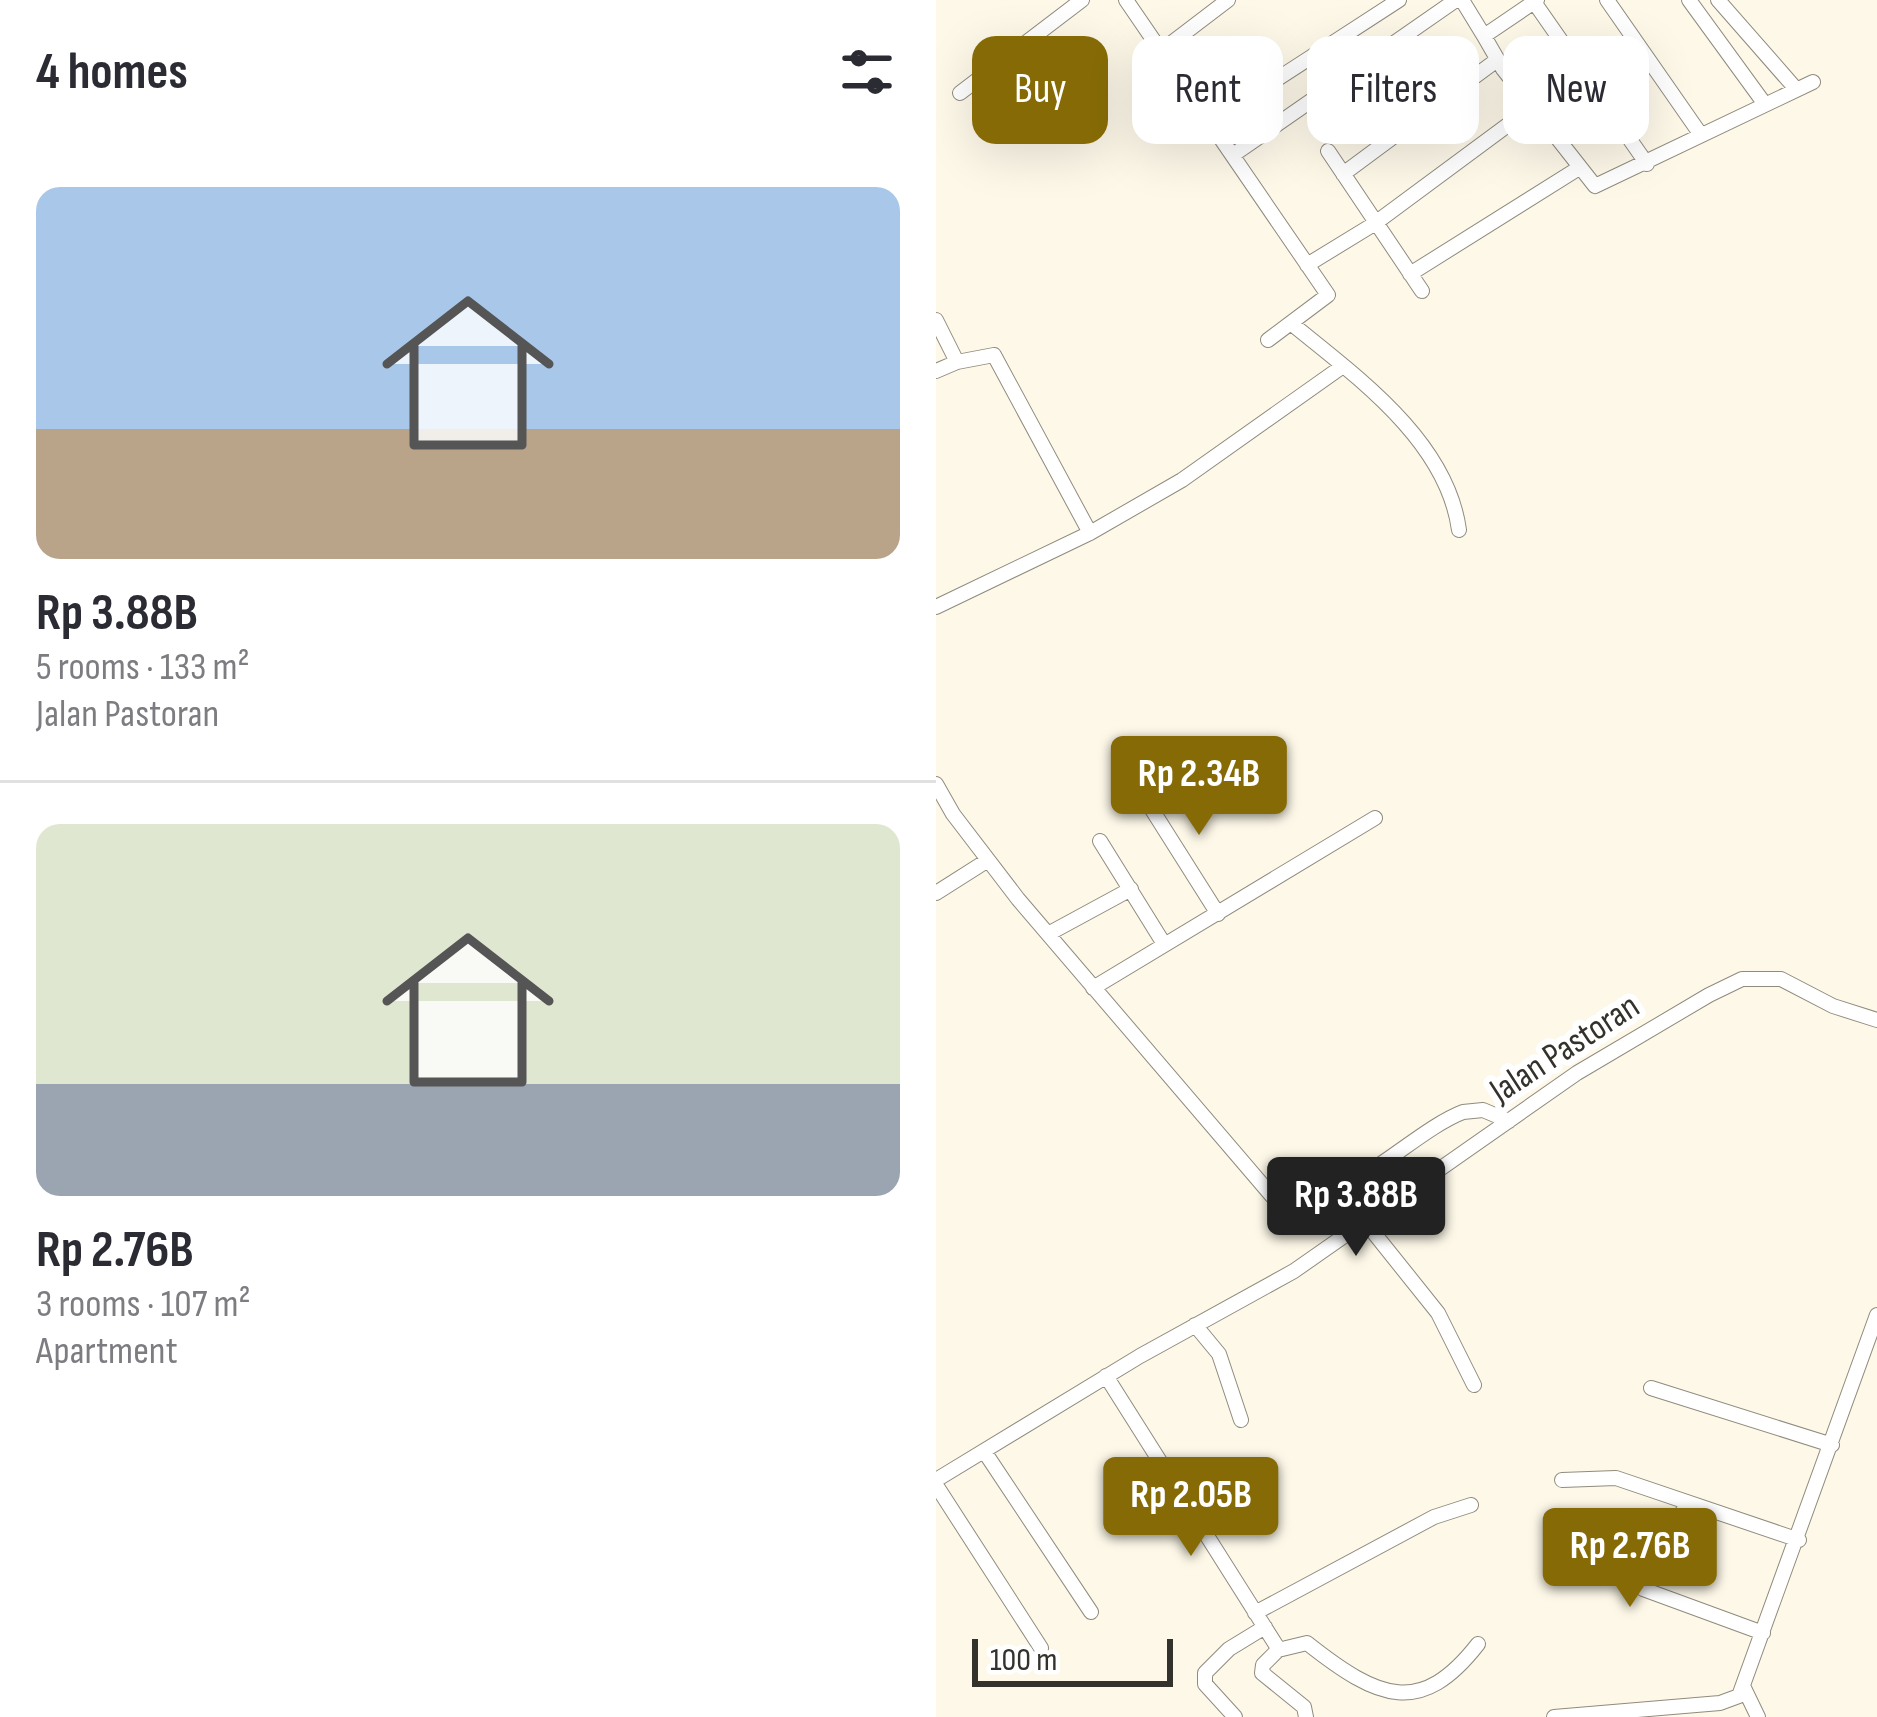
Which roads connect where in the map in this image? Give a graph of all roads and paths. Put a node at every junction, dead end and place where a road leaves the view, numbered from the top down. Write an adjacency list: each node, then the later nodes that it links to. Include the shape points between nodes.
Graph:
1 (1082, 0): 18 (street)
2 (1126, 0): 11 (street)
3 (1228, 0): 12 (street)
4 (1399, 0): 15 (street)
5 (1459, 0): 10 (street); 25 (street)
6 (1607, 0): 21 (street)
7 (1689, 0): 19 (street)
8 (1718, 0): 17 (street)
9 (1536, 1): 10 (street); 26 (street)
10 (1489, 32): 13 (street)
11 (1151, 36)
12 (1181, 36)
13 (1497, 60): 14 (street); 28 (street)
14 (1503, 68)
15 (1283, 75)
16 (1814, 82): 17 (street)
17 (1796, 89): 19 (street)
18 (960, 93)
19 (1764, 103): 21 (street)
20 (1503, 128): 29 (street)
21 (1701, 135): 26 (street)
22 (1226, 144): 25 (street)
23 (1560, 144): 27 (street)
24 (1328, 151): 28 (street)
25 (1233, 155): 30 (street)
26 (1647, 164): 27 (street, via 1592,185)
27 (1579, 169): 31 (street)
28 (1343, 174): 29 (street)
29 (1374, 224): 30 (street); 31 (street)
30 (1307, 265): 34 (street, via 1328,296)
31 (1410, 274): 32 (street)
32 (1422, 291)
33 (936, 320): 36 (street)
34 (1292, 324): 35 (street); 37 (street)
35 (1268, 340)
36 (957, 362): 38 (street); 40 (street, via 994,355)
37 (1343, 365): 39 (street, via 1436,469 1456,502); 40 (street, via 1229,451)
38 (936, 371)
39 (1459, 530)
40 (1090, 533): 41 (street)
41 (936, 608)
42 (936, 784): 46 (street)
43 (1139, 789): 49 (street)
44 (1375, 818): 49 (street)
45 (1100, 842): 47 (street)
46 (988, 860): 48 (street); 50 (street)
47 (1131, 890): 50 (street); 51 (street)
48 (936, 893)
49 (1218, 914): 51 (street)
50 (1048, 934): 52 (street)
51 (1164, 944): 52 (street)
52 (1094, 988): 54 (street, via 1272,1196 1291,1203 1344,1187 1463,1112)
53 (1877, 1020): 54 (street, Jalan Pastoran, via 1781,979 1742,979 1630,1040)
54 (1509, 1121): 55 (street, Jalan Pastoran)
55 (1366, 1223): 57 (street, Jalan Pastoran); 59 (street, via 1438,1313)
56 (1877, 1315): 62 (street)
57 (1195, 1325): 58 (street, Jalan Pastoran); 61 (street, via 1219,1354)
58 (1106, 1376): 63 (street, Jalan Pastoran); 70 (street)
59 (1474, 1385)
60 (1652, 1388): 62 (street)
61 (1240, 1420)
62 (1832, 1445): 68 (street)
63 (984, 1450): 65 (street, Jalan Pastoran); 69 (street)
64 (1562, 1480): 66 (street, via 1616,1478)
65 (936, 1483): 74 (street)
66 (1687, 1503): 68 (street); 72 (street, via 1643,1589)
67 (1471, 1505): 70 (street)
68 (1798, 1540): 72 (street)
69 (1091, 1612)
70 (1255, 1613): 71 (street)
71 (1264, 1628): 75 (street); 80 (street, via 1205,1673 1205,1684)
72 (1763, 1633): 76 (street)
73 (1478, 1644): 77 (street)
74 (1041, 1648)
75 (1278, 1651): 78 (street, via 1307,1643 1365,1695); 81 (street, via 1262,1673)
76 (1744, 1688): 79 (street, via 1733,1701); 83 (street)
77 (1441, 1702)
78 (1411, 1710)
79 (1627, 1713): 82 (street)
80 (1235, 1717)
81 (1306, 1717)
82 (1554, 1717)
83 (1758, 1717)

